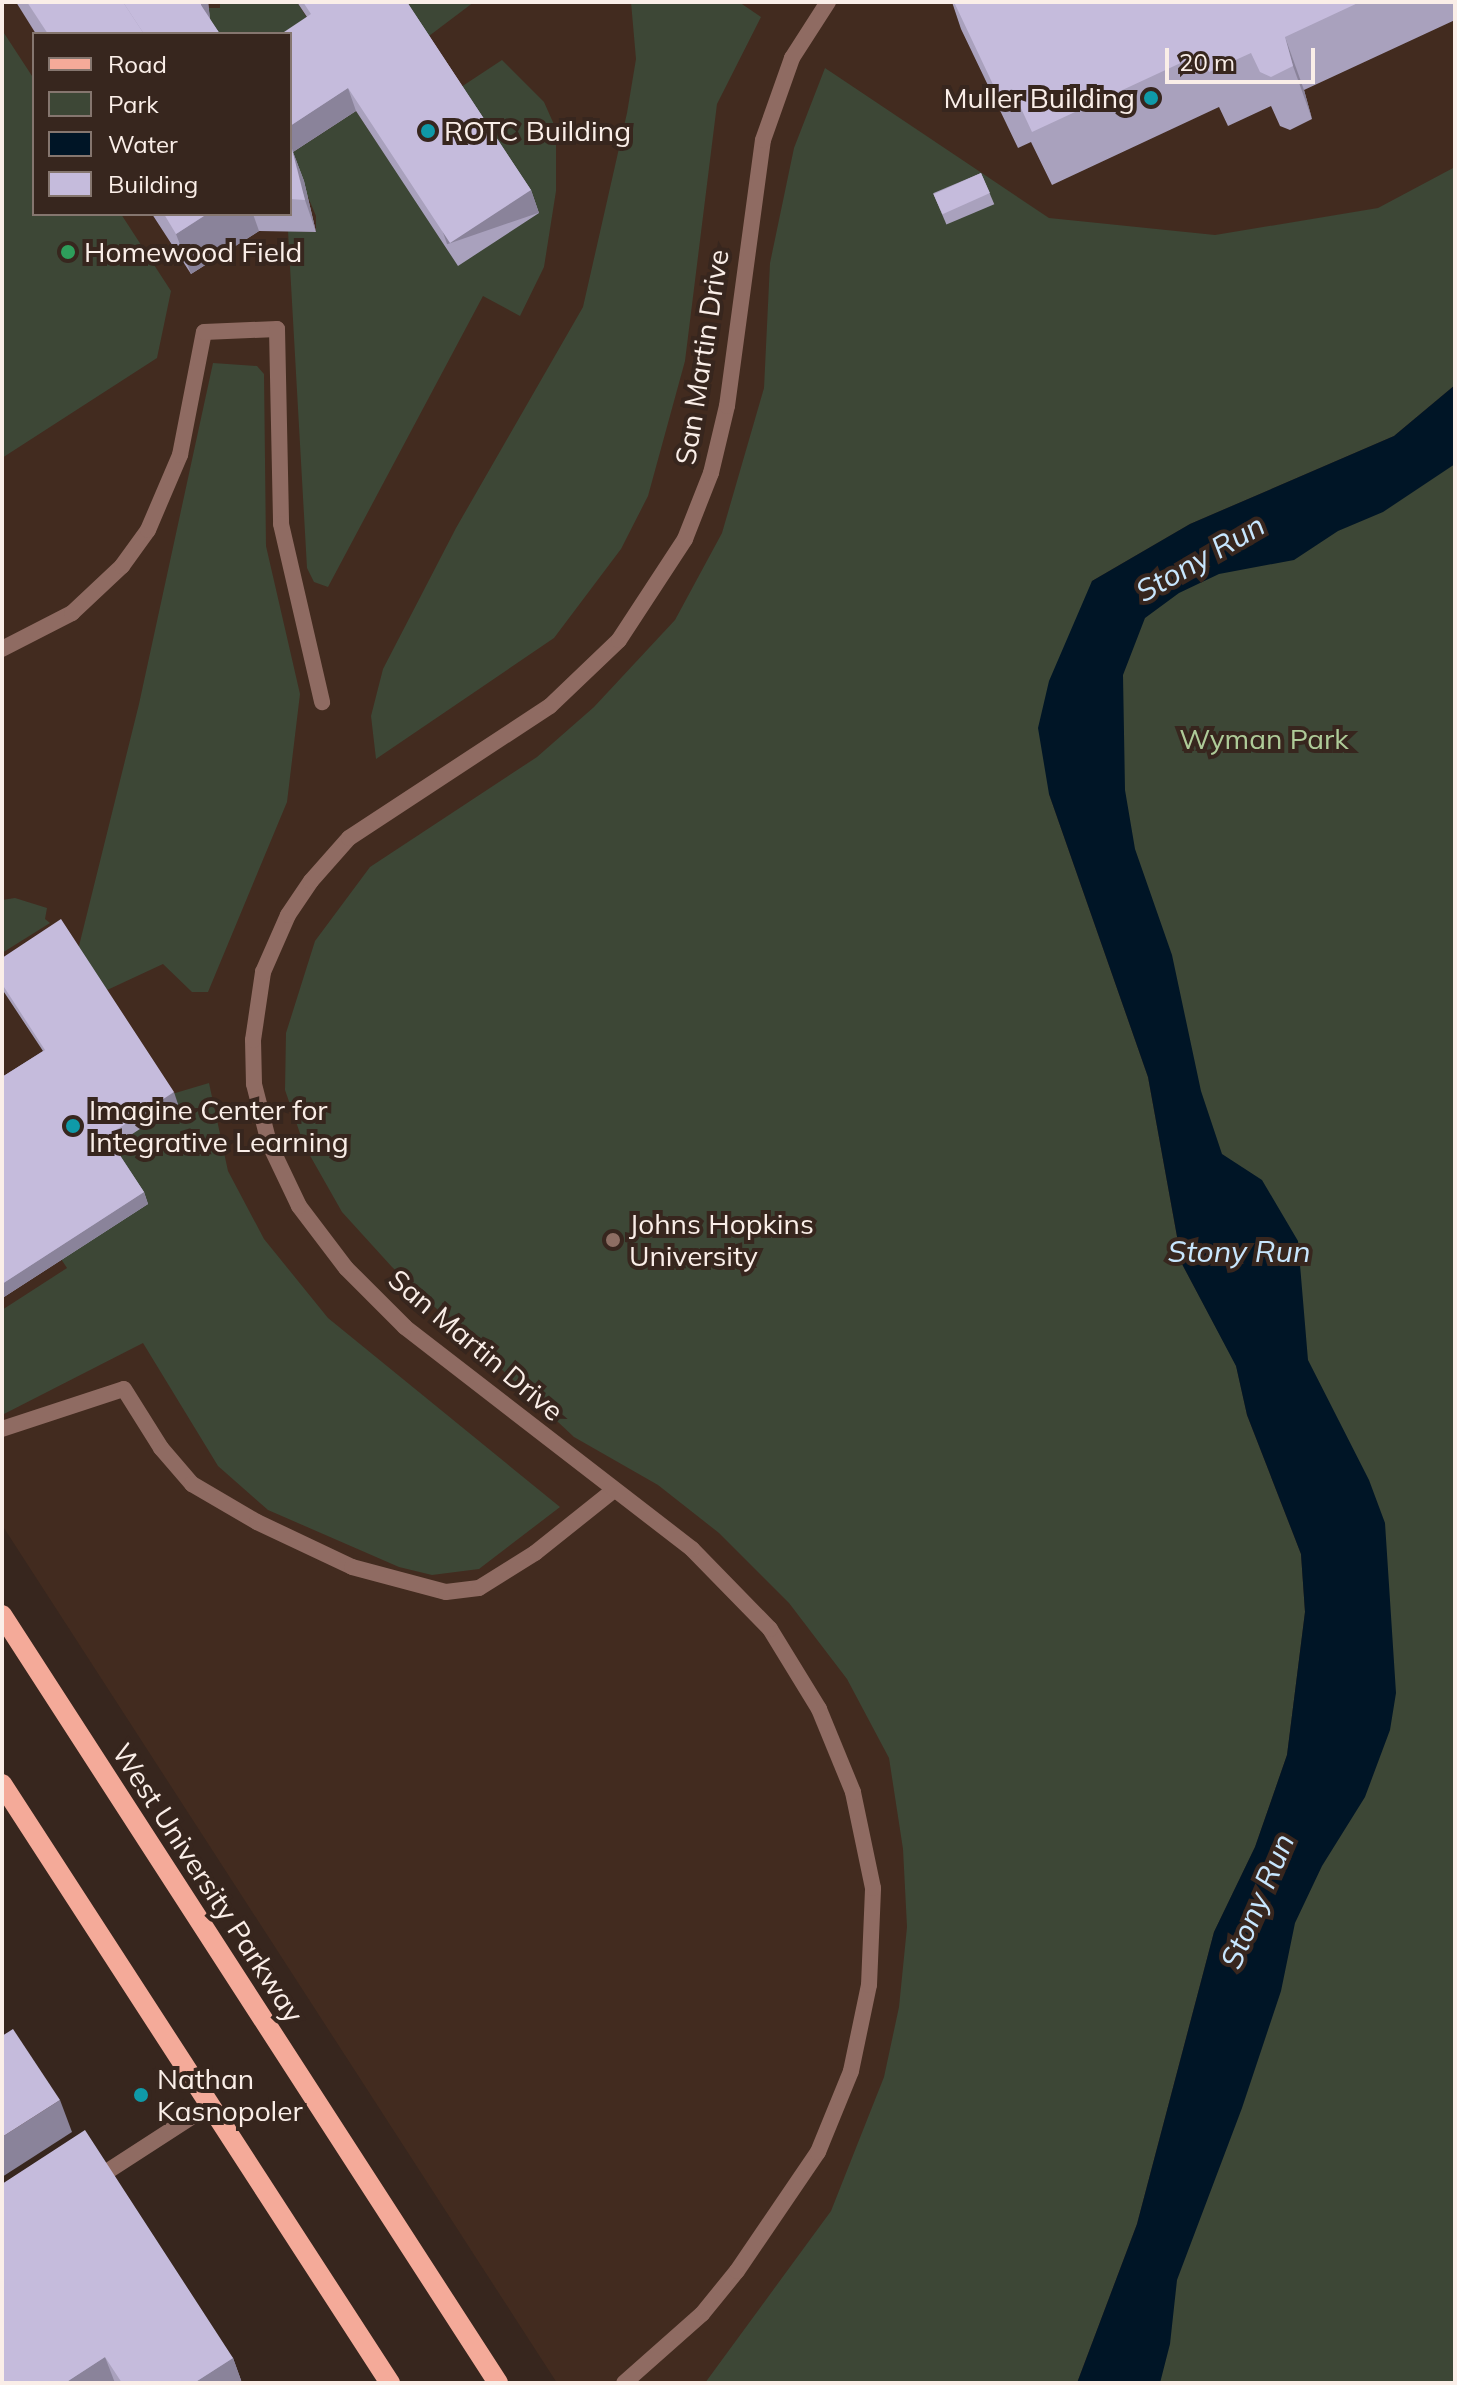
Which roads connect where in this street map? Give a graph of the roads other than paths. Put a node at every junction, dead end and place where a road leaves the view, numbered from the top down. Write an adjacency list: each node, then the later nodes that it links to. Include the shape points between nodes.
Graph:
1 (828, 2): 5 (street, San Martin Drive, via 792,58 763,140 727,406 711,473 685,539 619,640 550,706 349,838 288,915 263,972 257,1003 254,1084 269,1143 299,1206 346,1268 405,1327)
2 (2, 649): 3 (street, via 72,613 122,566 148,530 180,455 204,332 277,329 281,524)
3 (322, 702)
4 (2, 1429): 5 (street, via 124,1389 161,1448 192,1484 352,1567 446,1592 479,1588 535,1553)
5 (614, 1490): 12 (street, San Martin Drive, via 692,1549 770,1629 819,1709 853,1792 873,1888 866,1999 851,2071 818,2152 782,2210 702,2314)
6 (2, 1615): 11 (main road, West University Parkway)
7 (2, 1784): 8 (main road)
8 (210, 2105): 9 (street); 10 (main road)
9 (80, 2189)
10 (390, 2383)
11 (498, 2383)
12 (624, 2383)

